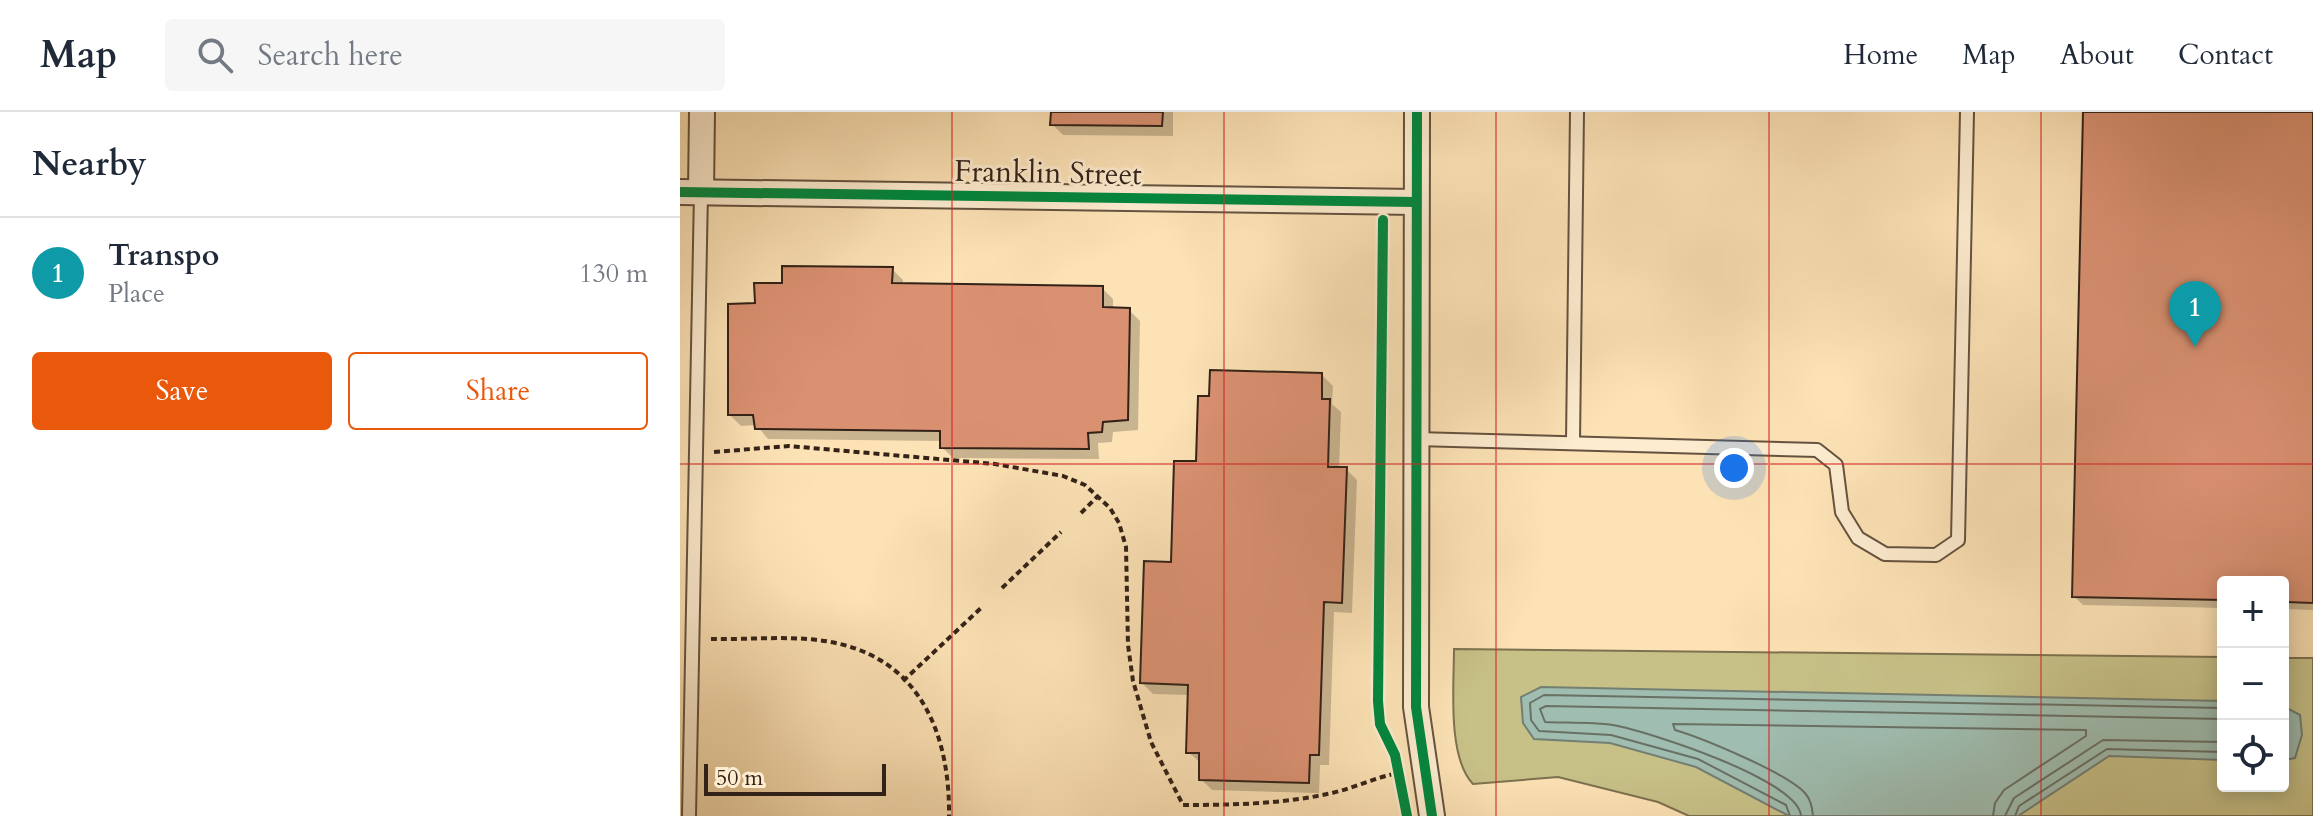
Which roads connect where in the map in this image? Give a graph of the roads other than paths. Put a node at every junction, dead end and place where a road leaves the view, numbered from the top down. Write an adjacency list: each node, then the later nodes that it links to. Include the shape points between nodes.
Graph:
1 (702, 112): 5 (street)
2 (1417, 112): 6 (street)
3 (1577, 112): 8 (lane)
4 (1967, 112): 8 (lane, via 1958,540 1936,555 1885,554 1858,538 1842,512 1836,465 1817,450)
5 (690, 192): 6 (street, Franklin Street); 9 (lane)
6 (1416, 202): 7 (street)
7 (1416, 439): 8 (lane); 10 (street, via 1416,707)
8 (1573, 442)
9 (689, 816)
10 (1432, 816)

